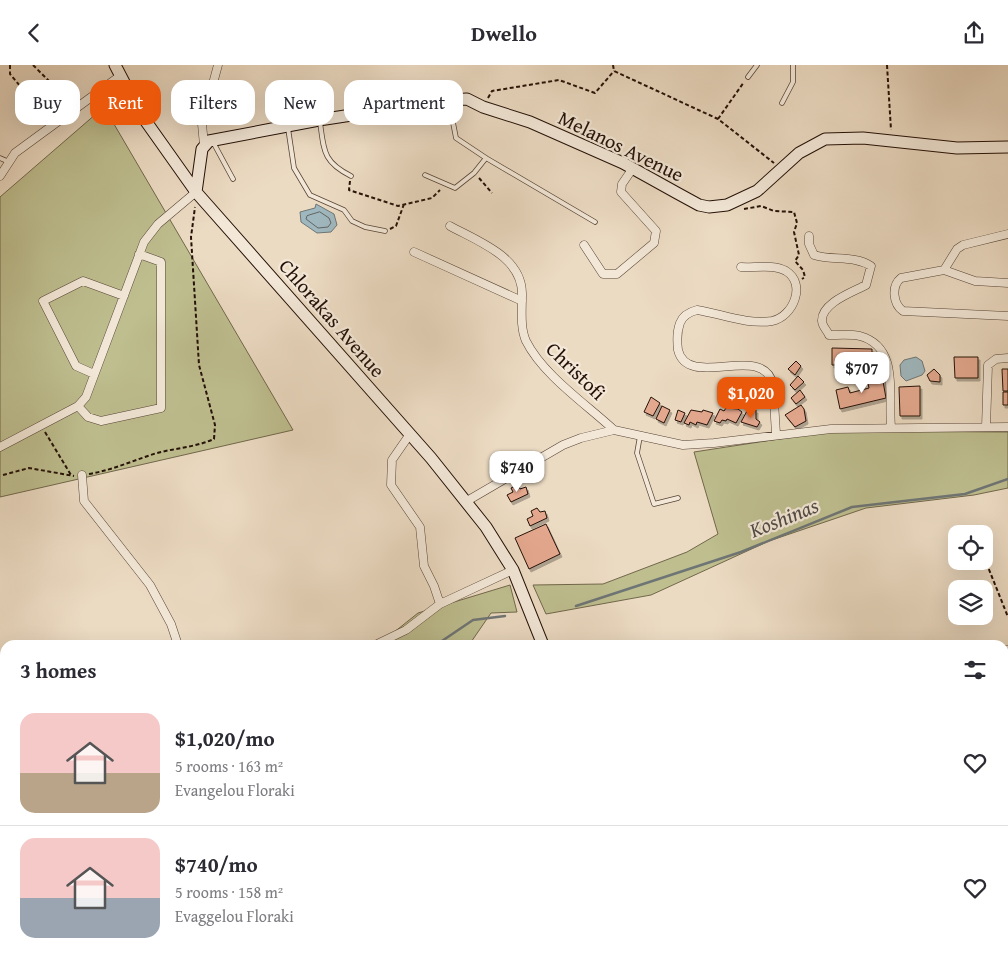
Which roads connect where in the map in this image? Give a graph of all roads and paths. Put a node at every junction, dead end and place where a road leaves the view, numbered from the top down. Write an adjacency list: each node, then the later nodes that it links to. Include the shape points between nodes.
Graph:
1 (10, 65): 11 (path, via 10,74)
2 (33, 65): 12 (path, via 56,88)
3 (218, 65): 24 (street, via 202,124)
4 (613, 65): 9 (path)
5 (757, 65): 10 (lane)
6 (794, 65): 14 (lane, via 791,89)
7 (887, 65): 23 (path)
8 (118, 70): 12 (street); 37 (street, Chlorakas Avenue, via 146,123)
9 (614, 71): 16 (path, via 595,93 558,80 492,91); 17 (path)
10 (748, 77): 17 (path)
11 (15, 80)
12 (88, 99): 15 (street)
13 (463, 99): 16 (street, Melanos Avenue)
14 (782, 103)
15 (80, 105)
16 (483, 107): 29 (street, Melanos Avenue, via 522,119)
17 (718, 119): 30 (path)
18 (53, 125): 28 (street)
19 (293, 125): 22 (street, Melanos Avenue)
20 (320, 125): 34 (lane, via 324,153 334,165)
21 (454, 125): 27 (lane, via 456,138)
22 (288, 126): 24 (street, Melanos Avenue); 43 (lane, via 294,168 310,195 344,210 352,221)
23 (892, 142): 25 (street, Melanos Avenue, via 957,148); 30 (street, Melanos Avenue, via 848,137 825,139 799,153)
24 (208, 143): 35 (lane); 37 (street)
25 (1008, 147)
26 (0, 158): 28 (lane)
27 (486, 158): 31 (lane); 41 (lane)
28 (9, 162): 33 (street)
29 (632, 168): 39 (street, Melanos Avenue, via 699,205 718,206); 46 (street, via 621,192 656,231 654,243 617,275 603,274)
30 (782, 170): 39 (street, Melanos Avenue, via 757,191)
31 (474, 173): 36 (lane, via 455,189); 38 (path)
32 (425, 175): 36 (lane)
33 (0, 176)
34 (351, 176): 40 (path, via 349,190 398,206)
35 (232, 179)
36 (446, 184): 40 (path, via 432,198)
37 (196, 192): 48 (street, via 158,224 144,242); 64 (street, Chlorakas Avenue); 69 (path, via 191,237 199,365 215,425 214,439 204,444 156,453 110,470)
38 (492, 193)
39 (740, 199): 51 (path, via 742,209 761,206 774,211 794,212 799,255 795,261 803,270 804,277)
40 (404, 204): 43 (path, via 396,226)
41 (596, 222)
42 (450, 226): 54 (street, Christofi, via 504,257 518,273)
43 (385, 231)
44 (1008, 234): 50 (street, via 963,245)
45 (809, 235): 60 (street, via 814,255 863,260 870,266 866,285 831,304 822,315 822,323 829,335 860,336 879,345 884,352 889,368)
46 (584, 245)
47 (414, 252): 54 (street)
48 (139, 255): 53 (street); 58 (street, via 160,262 161,408 101,421 88,417)
49 (741, 267): 51 (street, via 780,268)
50 (944, 270): 52 (street, via 975,281); 55 (street, via 906,276 897,281 895,299 899,308 908,312)
51 (795, 283): 65 (street, via 795,299 789,312 774,321 742,320 697,310 684,315 678,328 679,352 691,366 750,366 764,370 773,385)
52 (1008, 283)
53 (124, 297): 57 (street); 57 (street, via 83,281 43,301 76,366)
54 (522, 301): 63 (street, Christofi, via 525,339 541,364)
55 (1008, 316)
56 (1008, 358): 61 (street, via 996,359 988,365)
57 (94, 374): 58 (street, via 86,397)
58 (78, 406): 59 (street)
59 (42, 425): 67 (street); 70 (path)
60 (891, 427): 61 (street); 65 (street)
61 (986, 427): 62 (street)
62 (1008, 427)
63 (614, 430): 66 (street); 72 (street, via 563,445)
64 (410, 434): 72 (street, Chlorakas Avenue); 75 (street, via 392,460 391,485 420,527 424,566)
65 (776, 434): 66 (street, via 699,445 670,443)
66 (640, 435): 71 (lane, via 637,453 654,504)
67 (0, 447)
68 (3, 475): 70 (path, via 29,468)
69 (82, 475): 70 (path); 77 (street, via 84,501 150,585)
70 (72, 476)
71 (678, 498)
72 (467, 501): 74 (street, Chlorakas Avenue, via 491,533)
73 (989, 570): 76 (path)
74 (512, 571): 75 (street); 79 (street, Chlorakas Avenue)
75 (440, 604): 78 (street, via 406,630)
76 (1008, 617)
77 (176, 640)
78 (385, 640)
79 (541, 640)

